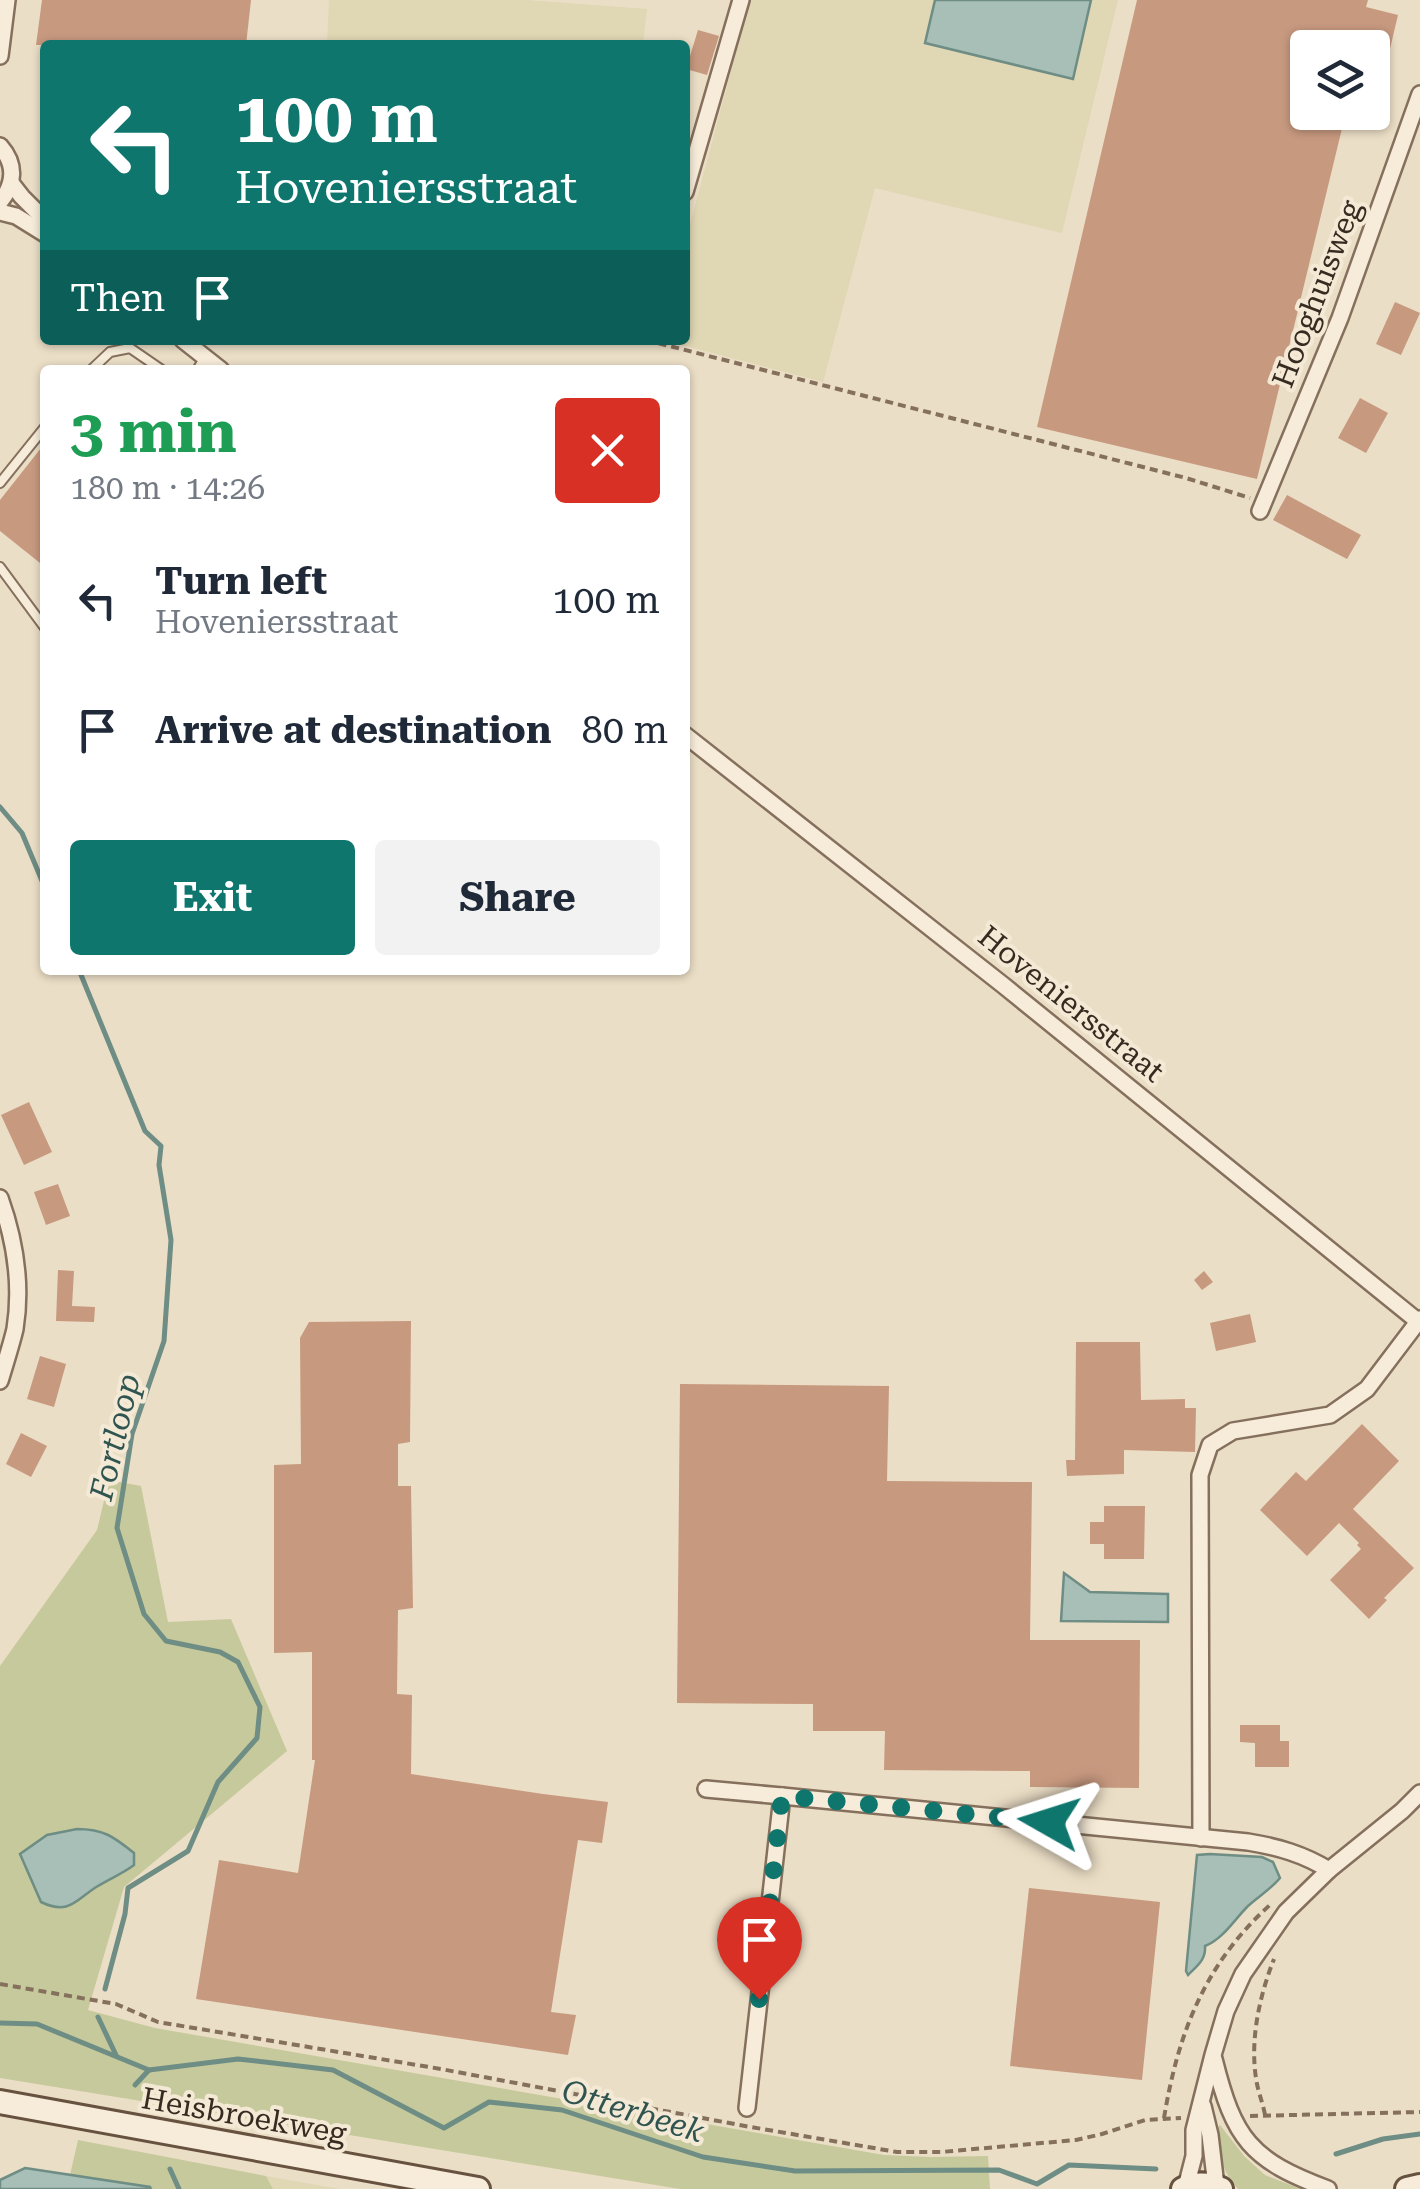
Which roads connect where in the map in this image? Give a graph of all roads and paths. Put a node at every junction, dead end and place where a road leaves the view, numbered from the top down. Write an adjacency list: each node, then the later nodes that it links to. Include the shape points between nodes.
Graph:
1 (8, 0): 3 (street)
2 (741, 0): 6 (street)
3 (0, 56)
4 (1420, 94): 17 (street, Hooghuisweg, via 1340,318)
5 (0, 146): 7 (street)
6 (690, 175)
7 (12, 183): 8 (street); 10 (street)
8 (0, 202)
9 (0, 212): 11 (street)
10 (40, 214)
11 (40, 231)
12 (666, 345): 17 (path, via 1186,478)
13 (96, 365): 14 (lane, via 110,352 130,348)
14 (155, 365)
15 (40, 433): 16 (lane)
16 (0, 482)
17 (1262, 507)
18 (0, 566): 19 (lane)
19 (40, 621)
20 (690, 738): 22 (street, Hoveniersstraat)
21 (0, 1198): 23 (street, via 19,1285)
22 (1420, 1321): 27 (street, Hoveniersstraat, via 1366,1389 1330,1415 1234,1431 1210,1445 1200,1475)
23 (0, 1382)
24 (706, 1789): 26 (street)
25 (1420, 1793): 28 (street)
26 (782, 1796): 27 (street); 35 (street)
27 (1202, 1838): 28 (street, via 1276,1847)
28 (1329, 1870): 32 (street, via 1286,1912 1243,1974)
29 (1246, 1926): 39 (path, via 1187,2023)
30 (1279, 1947): 37 (path, via 1256,2026 1255,2070)
31 (0, 1984): 39 (path, via 116,2004 158,2022 897,2152 1076,2140)
32 (1213, 2055): 34 (street); 45 (street, via 1245,2139 1295,2178)
33 (0, 2102): 44 (main road, Heisbroekweg)
34 (1202, 2103): 42 (street); 43 (street)
35 (747, 2108)
36 (1420, 2112): 37 (path)
37 (1265, 2115): 38 (path)
38 (1246, 2116)
39 (1164, 2118): 40 (path)
40 (1182, 2118)
41 (1420, 2186): 46 (main road)
42 (1184, 2188): 43 (main road)
43 (1218, 2188)
44 (478, 2189)
45 (1328, 2189)
46 (1407, 2189)

